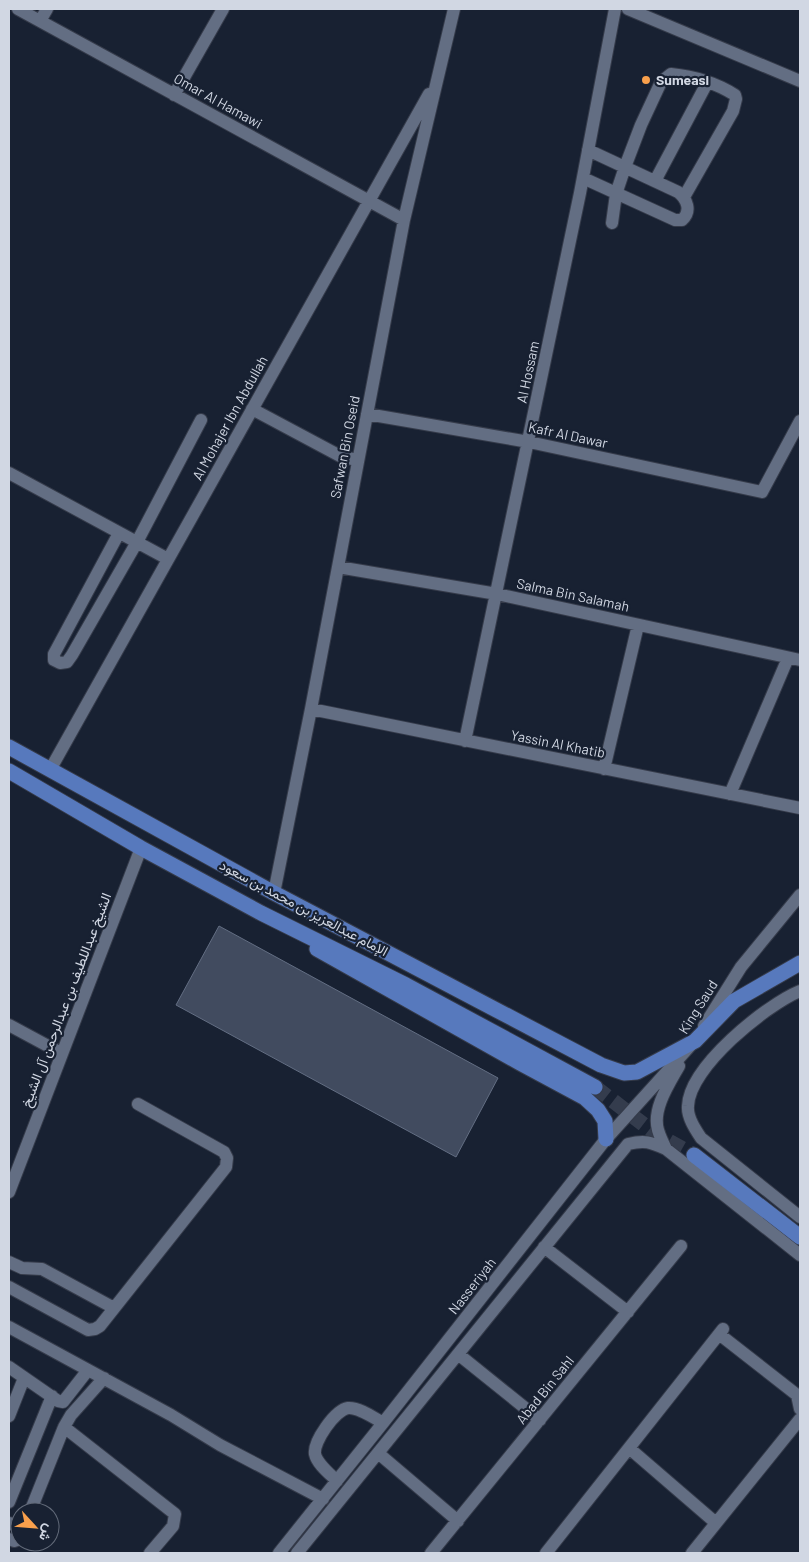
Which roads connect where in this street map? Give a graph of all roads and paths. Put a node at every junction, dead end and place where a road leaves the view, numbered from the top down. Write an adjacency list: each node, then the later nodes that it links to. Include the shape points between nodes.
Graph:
1 (18, 9): 7 (street, Omar Al Hamawi)
2 (47, 9): 7 (street)
3 (223, 9): 11 (street)
4 (454, 9): 8 (street, Safwan Bin Oseid)
5 (614, 9): 12 (street, Al Hossam)
6 (630, 9): 9 (street)
7 (40, 21): 11 (street, Omar Al Hamawi)
8 (437, 80): 18 (street, Al Mohajer Ibn Abdullah); 19 (street, Safwan Bin Oseid)
9 (800, 81)
10 (707, 83): 13 (street, via 671,74 661,82 640,125); 15 (street); 17 (street, via 734,95 733,111)
11 (174, 94): 18 (street, Omar Al Hamawi)
12 (588, 150): 13 (street); 14 (street, Al Hossam)
13 (625, 167): 15 (street); 16 (street)
14 (583, 178): 16 (street); 25 (street, Al Hossam)
15 (655, 181): 17 (street)
16 (616, 194): 17 (street, via 676,220 685,217 688,207); 20 (street)
17 (684, 197)
18 (368, 201): 19 (street, Omar Al Hamawi); 21 (street, Al Mohajer Ibn Abdullah)
19 (404, 220): 22 (street, Safwan Bin Oseid)
20 (612, 223)
21 (252, 410): 26 (street, via 342,457); 30 (street, Al Mohajer Ibn Abdullah)
22 (367, 414): 25 (street, Kafr Al Dawar); 26 (street, Safwan Bin Oseid)
23 (201, 420): 29 (street)
24 (800, 421): 25 (street, Kafr Al Dawar, via 762,492)
25 (529, 442): 32 (street, Al Hossam)
26 (358, 460): 31 (street, Safwan Bin Oseid)
27 (9, 473): 28 (street)
28 (119, 533): 29 (street); 29 (street, via 54,654 54,660 67,662 72,655)
29 (137, 542): 30 (street)
30 (168, 559): 39 (street, Al Mohajer Ibn Abdullah)
31 (338, 567): 32 (street, Salma Bin Salamah); 35 (street, Safwan Bin Oseid)
32 (497, 594): 33 (street, Salma Bin Salamah); 36 (street, Al Hossam)
33 (638, 625): 34 (street, Salma Bin Salamah); 38 (street)
34 (794, 659): 41 (street)
35 (311, 709): 36 (street, Yassin Al Khatib); 44 (street, Safwan Bin Oseid)
36 (465, 741): 38 (street, Yassin Al Khatib)
37 (9, 747): 39 (main road, الإمام عبدالعزيز بن محمد بن سعود)
38 (604, 769): 41 (street, Yassin Al Khatib)
39 (50, 770): 44 (main road, الإمام عبدالعزيز بن محمد بن سعود)
40 (9, 771): 43 (main road, الإمام عبدالعزيز بن محمد بن سعود)
41 (730, 794): 42 (street, Yassin Al Khatib)
42 (800, 808)
43 (141, 848): 46 (main road, الإمام عبدالعزيز بن محمد بن سعود); 51 (street, الشيخ عبداللطيف بن عبدالرحمن آل الشيخ)
44 (274, 893): 50 (main road, الإمام عبدالعزيز بن محمد بن سعود, via 601,1065 624,1073 638,1072)
45 (800, 895): 50 (street, King Saud, via 741,967)
46 (261, 913): 52 (main road, الإمام عبدالعزيز بن محمد بن سعود, via 406,985); 54 (main road, via 332,959 584,1098 605,1121)
47 (800, 963): 50 (main road, الإمام عبدالعزيز بن محمد بن سعود, via 734,1001)
48 (800, 991): 58 (street, via 760,1015 731,1040 698,1076 687,1108 701,1138)
49 (9, 1025): 51 (street)
50 (695, 1041): 54 (street, Nasseriyah); 55 (street, King Saud, via 670,1081 657,1116)
51 (61, 1053): 57 (street, الشيخ عبداللطيف بن عبدالرحمن آل الشيخ)
52 (595, 1087)
53 (138, 1104): 65 (street, via 224,1152 228,1158 226,1167)
54 (606, 1140): 78 (street, Nasseriyah)
55 (666, 1149): 61 (street, via 651,1142 628,1144); 62 (street)
56 (694, 1155): 59 (main road)
57 (9, 1192)
58 (800, 1216)
59 (800, 1237)
60 (682, 1246): 66 (street, Abad Bin Sahl)
61 (544, 1247): 66 (street); 68 (street)
62 (800, 1255)
63 (9, 1262): 65 (street, via 22,1268 42,1269)
64 (9, 1288): 65 (street, via 88,1330 100,1326)
65 (114, 1308)
66 (628, 1312): 77 (street, Abad Bin Sahl)
67 (9, 1327): 70 (street)
68 (458, 1354): 77 (street); 81 (street)
69 (9, 1368): 71 (street)
70 (88, 1370): 72 (street); 73 (street, via 63,1402)
71 (24, 1378): 73 (street); 75 (street)
72 (104, 1378): 79 (street, via 81,1402); 83 (street)
73 (52, 1396): 84 (street)
74 (800, 1409): 80 (street, via 797,1395 721,1331)
75 (9, 1416)
76 (800, 1419): 87 (street)
77 (540, 1420): 86 (street, Abad Bin Sahl)
78 (383, 1423): 82 (street, Nasseriyah); 82 (street, via 348,1408 331,1420 316,1444 315,1454)
79 (64, 1427): 85 (street); 88 (street, via 175,1514 173,1526)
80 (629, 1448): 87 (street); 92 (street)
81 (378, 1453): 86 (street); 90 (street)
82 (337, 1481): 83 (street, Nasseriyah)
83 (322, 1499): 89 (street, Nasseriyah)
84 (9, 1502)
85 (34, 1502)
86 (458, 1521): 91 (street, Abad Bin Sahl)
87 (716, 1524): 93 (street)
88 (150, 1553)
89 (279, 1553)
90 (298, 1553)
91 (432, 1553)
92 (546, 1553)
93 (692, 1553)

